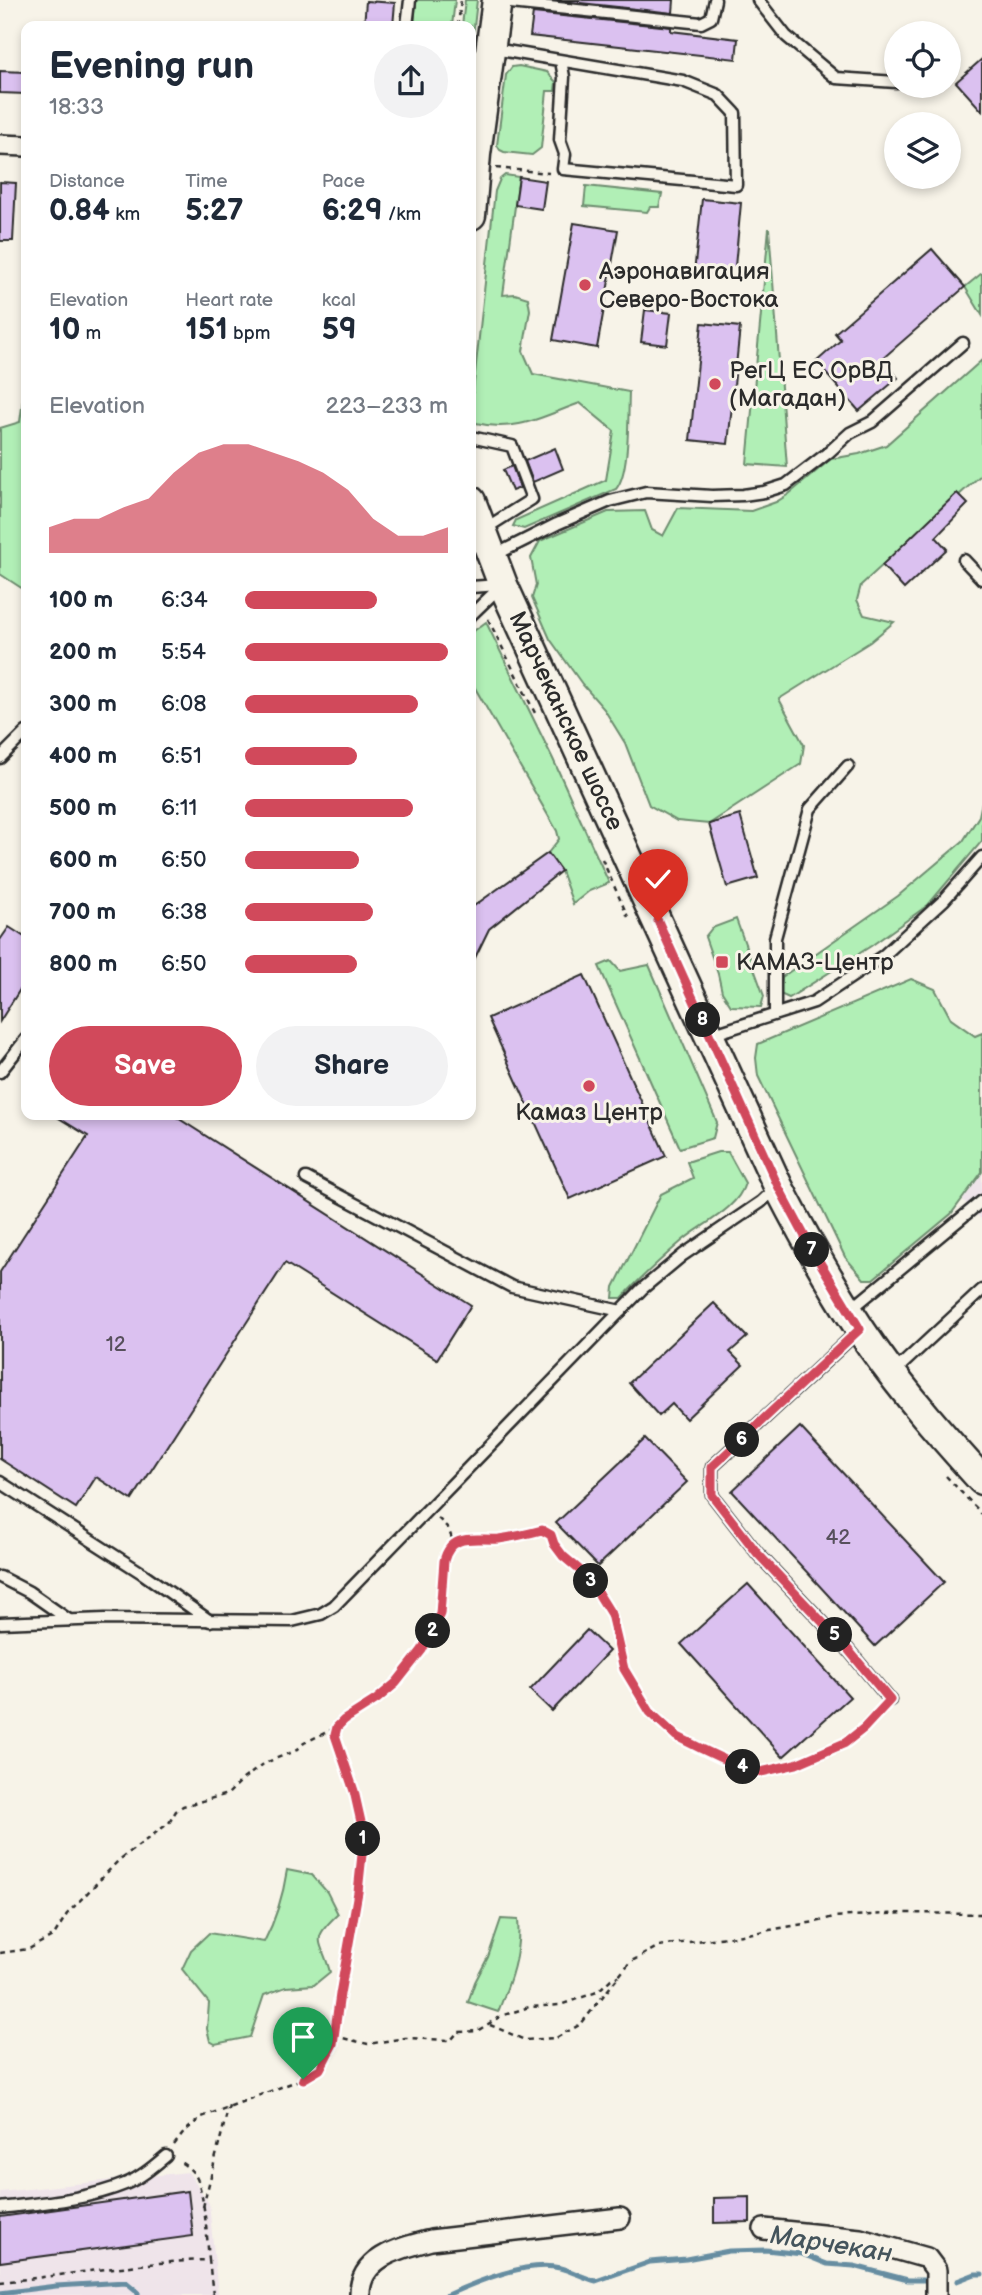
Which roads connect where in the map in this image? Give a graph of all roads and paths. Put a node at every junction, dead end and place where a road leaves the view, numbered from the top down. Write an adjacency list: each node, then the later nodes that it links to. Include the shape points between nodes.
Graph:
1 (410, 0): 6 (lane)
2 (461, 0): 7 (path)
3 (715, 0): 5 (lane, via 711,18 701,23)
4 (758, 0): 10 (lane, via 786,36 836,78)
5 (497, 1): 8 (street)
6 (408, 21)
7 (459, 21)
8 (489, 50): 9 (lane); 13 (street)
9 (561, 61): 9 (lane, via 683,81 718,95 735,113 736,186 564,169)
10 (884, 81)
11 (0, 145): 12 (street)
12 (21, 146)
13 (482, 157): 14 (path); 15 (street)
14 (549, 173)
15 (476, 189)
16 (963, 343): 19 (lane, via 872,422 850,433 786,485 743,495 646,492 610,501 557,524)
17 (476, 438): 19 (lane, via 512,446 532,499)
18 (476, 519): 19 (street, Марчеканское шоссе)
19 (481, 537): 22 (street, Марчеканское шоссе)
20 (964, 560): 21 (lane)
21 (982, 579)
22 (503, 584): 23 (lane); 24 (lane); 30 (street, Марчеканское шоссе)
23 (476, 587)
24 (476, 610)
25 (21, 737): 26 (lane)
26 (0, 758)
27 (848, 766): 29 (lane, via 810,809 775,938)
28 (982, 857): 29 (lane, via 944,900 883,956 814,1002)
29 (775, 1014): 30 (lane)
30 (710, 1035): 34 (street, Марчеканское шоссе)
31 (21, 1045): 32 (lane)
32 (0, 1072)
33 (306, 1178): 37 (lane, via 512,1287)
34 (778, 1186): 37 (lane, via 683,1255); 38 (street, Марчеканское шоссе)
35 (982, 1201): 38 (lane)
36 (982, 1290): 39 (lane)
37 (621, 1311): 46 (lane, via 334,1606 299,1620)
38 (855, 1320): 39 (street, Марчеканское шоссе); 48 (lane, via 712,1467 712,1495 758,1554)
39 (892, 1374): 40 (street, Марчеканское шоссе)
40 (982, 1480)
41 (0, 1482): 46 (lane)
42 (435, 1515): 43 (path, via 448,1528)
43 (454, 1544): 48 (path, via 469,1538 513,1537 542,1530 551,1535 563,1556 588,1577 611,1614 624,1669 650,1712 676,1736 736,1765 761,1772 815,1756 845,1743); 49 (path, via 444,1561 440,1614 422,1650 396,1683)
44 (0, 1577): 45 (lane)
45 (70, 1620): 46 (lane); 47 (lane)
46 (211, 1621)
47 (0, 1623)
48 (890, 1700)
49 (337, 1727): 51 (path, via 265,1763 228,1794 183,1806 169,1824 120,1860 67,1914 54,1935 29,1949); 54 (path, via 335,1735 354,1791 363,1845)
50 (982, 1914): 52 (path, via 833,1917 659,1946 630,1962)
51 (0, 1953)
52 (621, 1975): 53 (path, via 597,1992 560,2005 529,2007 501,2016); 53 (path, via 581,2024 556,2038 525,2040)
53 (490, 2025): 54 (path, via 462,2031 447,2040 405,2038 368,2044)
54 (334, 2036): 55 (path, via 329,2054 316,2072)
55 (229, 2105): 56 (path, via 194,2123); 58 (path)
56 (166, 2156): 57 (lane, via 126,2184); 58 (path, via 183,2164 198,2180)
57 (0, 2208)
58 (203, 2210): 61 (path)
59 (621, 2218): 64 (street, via 412,2245 375,2262 359,2283)
60 (765, 2229): 65 (street, via 860,2239 928,2258 936,2270)
61 (209, 2260): 62 (path, via 175,2260); 63 (path)
62 (0, 2282)
63 (214, 2295)
64 (359, 2295)
65 (936, 2295)

